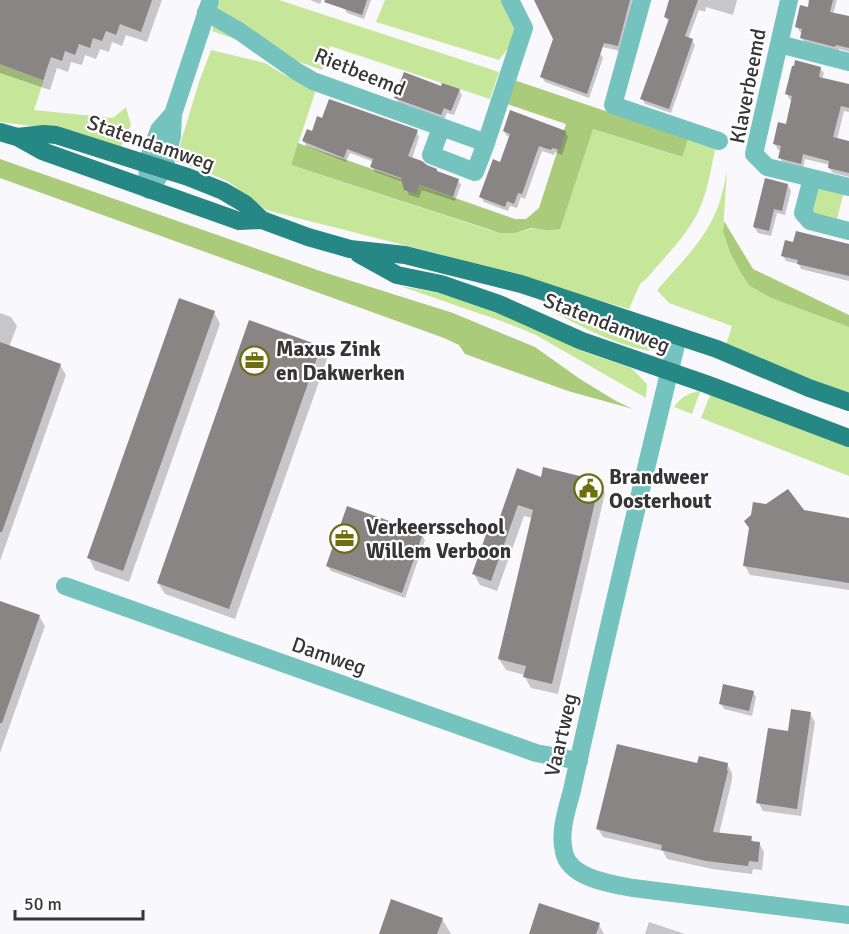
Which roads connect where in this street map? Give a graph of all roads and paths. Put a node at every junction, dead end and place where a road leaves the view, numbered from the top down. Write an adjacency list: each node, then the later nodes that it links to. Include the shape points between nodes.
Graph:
1 (510, 0): 10 (street, via 524,28)
2 (642, 0): 9 (street, via 613,105)
3 (789, 0): 5 (street, Klaverbeemd)
4 (208, 6): 7 (street, Rietbeemd, via 313,81); 11 (street, via 173,114 172,136)
5 (779, 44): 6 (street); 12 (street, Klaverbeemd, via 754,154 767,167)
6 (849, 62)
7 (441, 128): 10 (street, Rietbeemd); 10 (street, via 431,155 475,172)
8 (8, 134): 11 (main road, Statendamweg, via 56,135); 14 (main road, Statendamweg, via 42,151)
9 (719, 141)
10 (486, 143)
11 (155, 166): 14 (street); 15 (main road, Statendamweg, via 222,191)
12 (812, 178): 13 (street, Klaverbeemd); 16 (street, via 803,213 810,221)
13 (849, 187)
14 (149, 190): 15 (main road, Statendamweg, via 239,221)
15 (262, 220): 17 (main road, Statendamweg)
16 (849, 231)
17 (350, 249): 18 (main road, Statendamweg, via 405,255 521,284); 19 (main road, Statendamweg, via 397,274 499,304 582,341)
18 (678, 337): 19 (street, Vaartweg); 20 (main road, Statendamweg)
19 (669, 372): 21 (main road, Statendamweg); 23 (street, Vaartweg)
20 (849, 402)
21 (849, 438)
22 (65, 586): 23 (street, Damweg, via 536,753)
23 (579, 761): 24 (street, Vaartweg, via 562,829 564,853 578,872 604,883 633,888)
24 (849, 915)

